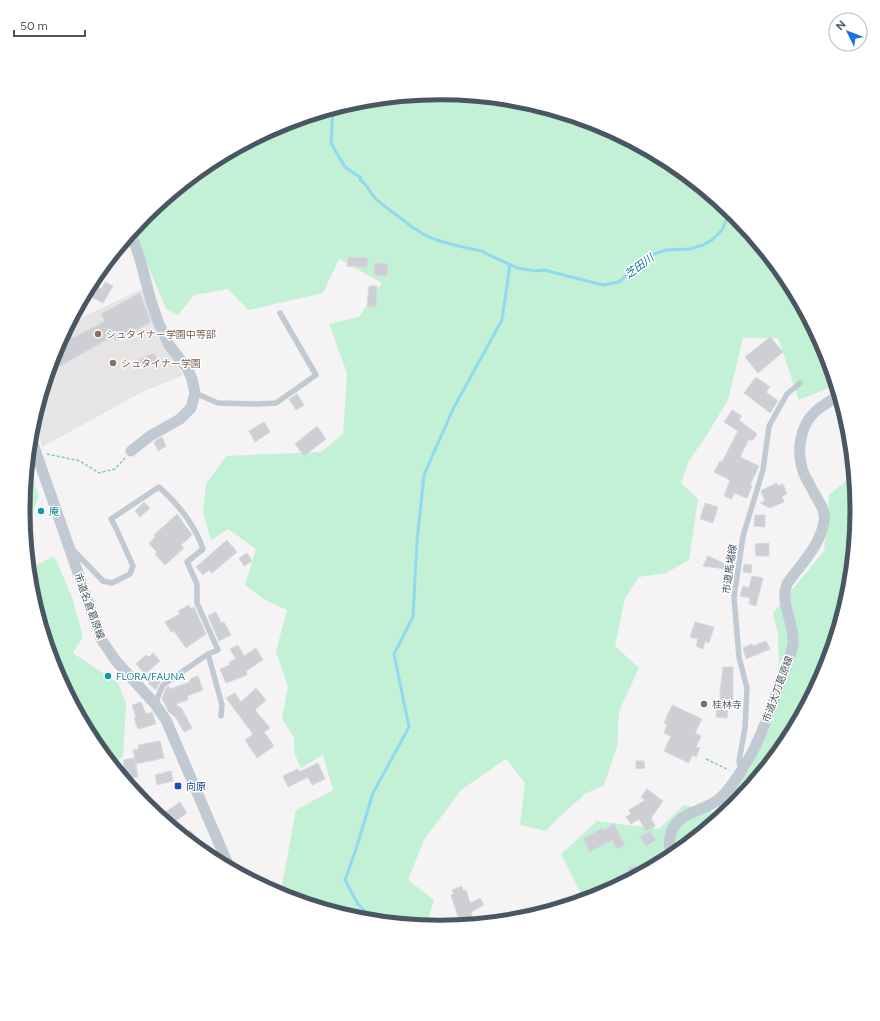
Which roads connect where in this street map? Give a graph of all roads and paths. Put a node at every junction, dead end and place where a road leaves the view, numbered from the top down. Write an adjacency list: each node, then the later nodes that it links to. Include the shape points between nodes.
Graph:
1 (133, 239): 4 (street, via 159,324 192,379)
2 (280, 313): 4 (lane, via 316,374 276,403 218,403)
3 (800, 383): 13 (lane, 市道馬場線, via 787,394 769,426 763,470 743,536 734,597 739,657 748,688 739,761)
4 (195, 393): 6 (street, via 191,408 180,419 150,436)
5 (834, 398): 13 (street, 市道大刀葛原線, via 816,411 804,427 799,456 801,465 823,509 825,521 816,544 787,584 784,596 792,634 791,652 759,739)
6 (131, 451): 7 (path, via 115,469 99,473 80,461)
7 (35, 452): 8 (street, 市道名倉葛原線)
8 (68, 546): 9 (lane, via 103,581 112,583 130,574 133,566 110,519 159,487 172,498 197,533 203,549 186,562 197,584 197,604 218,650); 10 (street, 市道名倉葛原線, via 100,639)
9 (208, 654): 10 (lane, via 163,685); 11 (lane, via 222,705)
10 (155, 704): 15 (street, 市道名倉葛原線, via 166,720)
11 (222, 716)
12 (706, 759): 13 (path)
13 (740, 772): 14 (street, 市道大刀葛原線, via 728,789 712,804 685,816 678,822 672,829)
14 (670, 850)
15 (226, 860)

